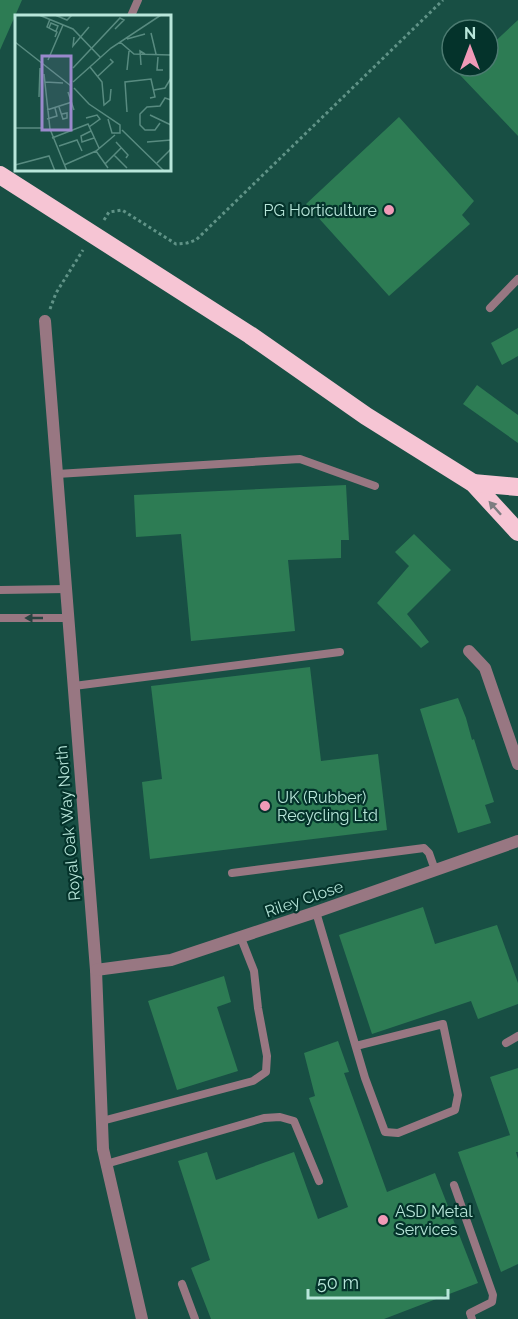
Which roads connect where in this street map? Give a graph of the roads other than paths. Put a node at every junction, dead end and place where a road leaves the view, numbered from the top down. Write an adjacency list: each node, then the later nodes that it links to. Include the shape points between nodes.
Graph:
1 (138, 0): 2 (lane)
2 (130, 15)
3 (0, 175): 8 (highway)
4 (518, 279): 5 (lane)
5 (490, 308)
6 (45, 321): 7 (street, Royal Oak Way North)
7 (57, 474): 9 (lane, via 300,459); 12 (street, Royal Oak Way North)
8 (473, 483): 10 (highway); 11 (highway, one-way to 8)
9 (375, 486)
10 (518, 487)
11 (518, 532)
12 (66, 589): 13 (lane); 15 (street, Royal Oak Way North)
13 (0, 590)
14 (0, 618): 15 (lane, one-way to 14)
15 (69, 618): 18 (street, Royal Oak Way North)
16 (469, 651): 19 (street, via 485,668)
17 (340, 652): 18 (lane)
18 (74, 686): 25 (street, Royal Oak Way North)
19 (518, 764)
20 (518, 841): 21 (street, Riley Close)
21 (435, 870): 22 (lane, via 424,848); 23 (street, Riley Close)
22 (232, 873)
23 (316, 912): 24 (street, Riley Close); 28 (lane)
24 (242, 938): 25 (street, Riley Close, via 171,960); 29 (lane, via 254,971 266,1072 254,1081)
25 (96, 970): 29 (street, Royal Oak Way North)
26 (518, 1036): 27 (lane)
27 (506, 1043)
28 (356, 1046): 28 (lane, via 385,1132 398,1133 455,1110 458,1095 443,1024)
29 (102, 1121): 30 (street, Royal Oak Way North)
30 (106, 1164): 31 (lane, via 264,1118 280,1117 294,1121); 34 (street, Royal Oak Way North)
31 (319, 1180)
32 (454, 1185): 36 (lane, via 493,1295 492,1302 470,1313)
33 (182, 1284): 35 (lane)
34 (142, 1319)
35 (195, 1319)
36 (472, 1319)

